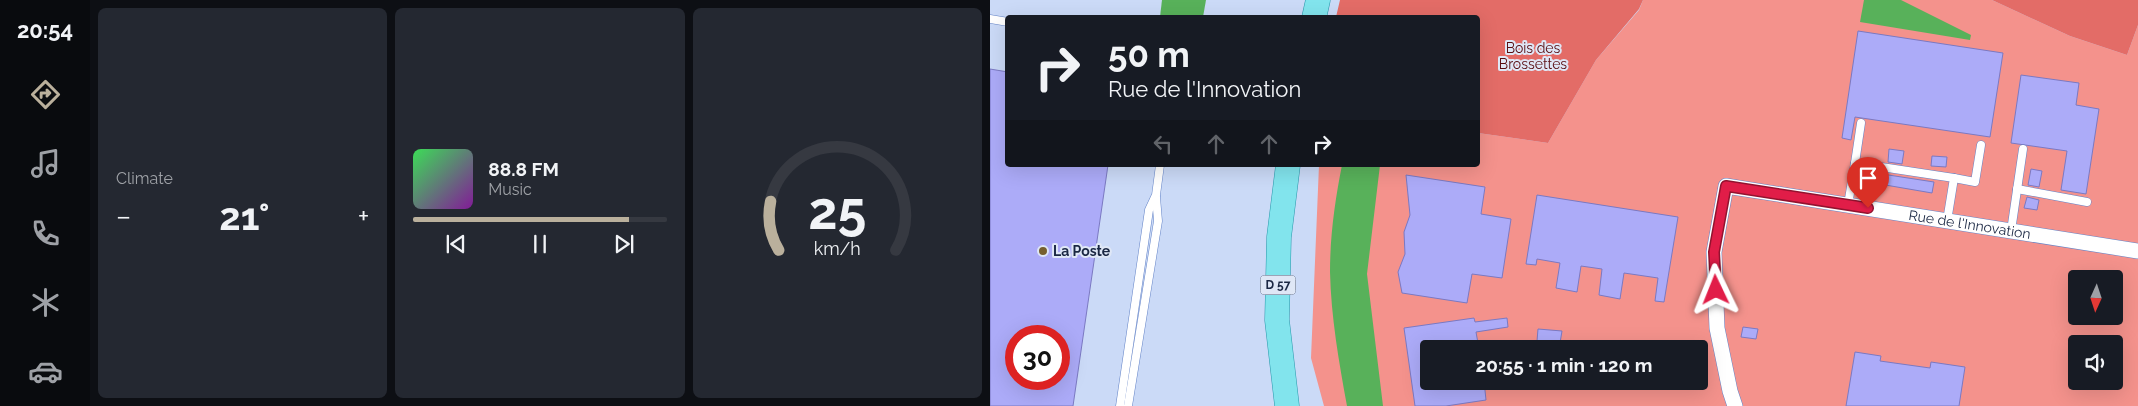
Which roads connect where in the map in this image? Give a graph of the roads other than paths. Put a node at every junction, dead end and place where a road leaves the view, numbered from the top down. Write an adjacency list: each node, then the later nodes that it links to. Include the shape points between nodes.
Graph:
1 (1318, 0): 2 (main road)
2 (1315, 15)
3 (990, 19): 4 (lane)
4 (1005, 22)
5 (1861, 123): 8 (lane)
6 (1981, 145): 11 (lane, via 1975,182)
7 (2024, 149): 12 (lane)
8 (1855, 163): 11 (lane); 15 (lane)
9 (1160, 167): 13 (lane)
10 (1288, 167): 21 (main road, D 57, via 1279,237 1277,320)
11 (1954, 178): 16 (lane)
12 (2017, 189): 14 (lane); 17 (lane)
13 (1156, 195): 19 (lane, via 1149,210); 20 (lane, via 1158,221)
14 (2087, 202)
15 (1848, 205): 16 (street, Rue de l'Innovation); 22 (street, Rue de l'Innovation, via 1726,186 1714,252 1717,328)
16 (1947, 221): 17 (street, Rue de l'Innovation)
17 (2011, 231): 18 (street, Rue de l'Innovation)
18 (2138, 251)
19 (1120, 406)
20 (1128, 406)
21 (1287, 406)
22 (1736, 406)

